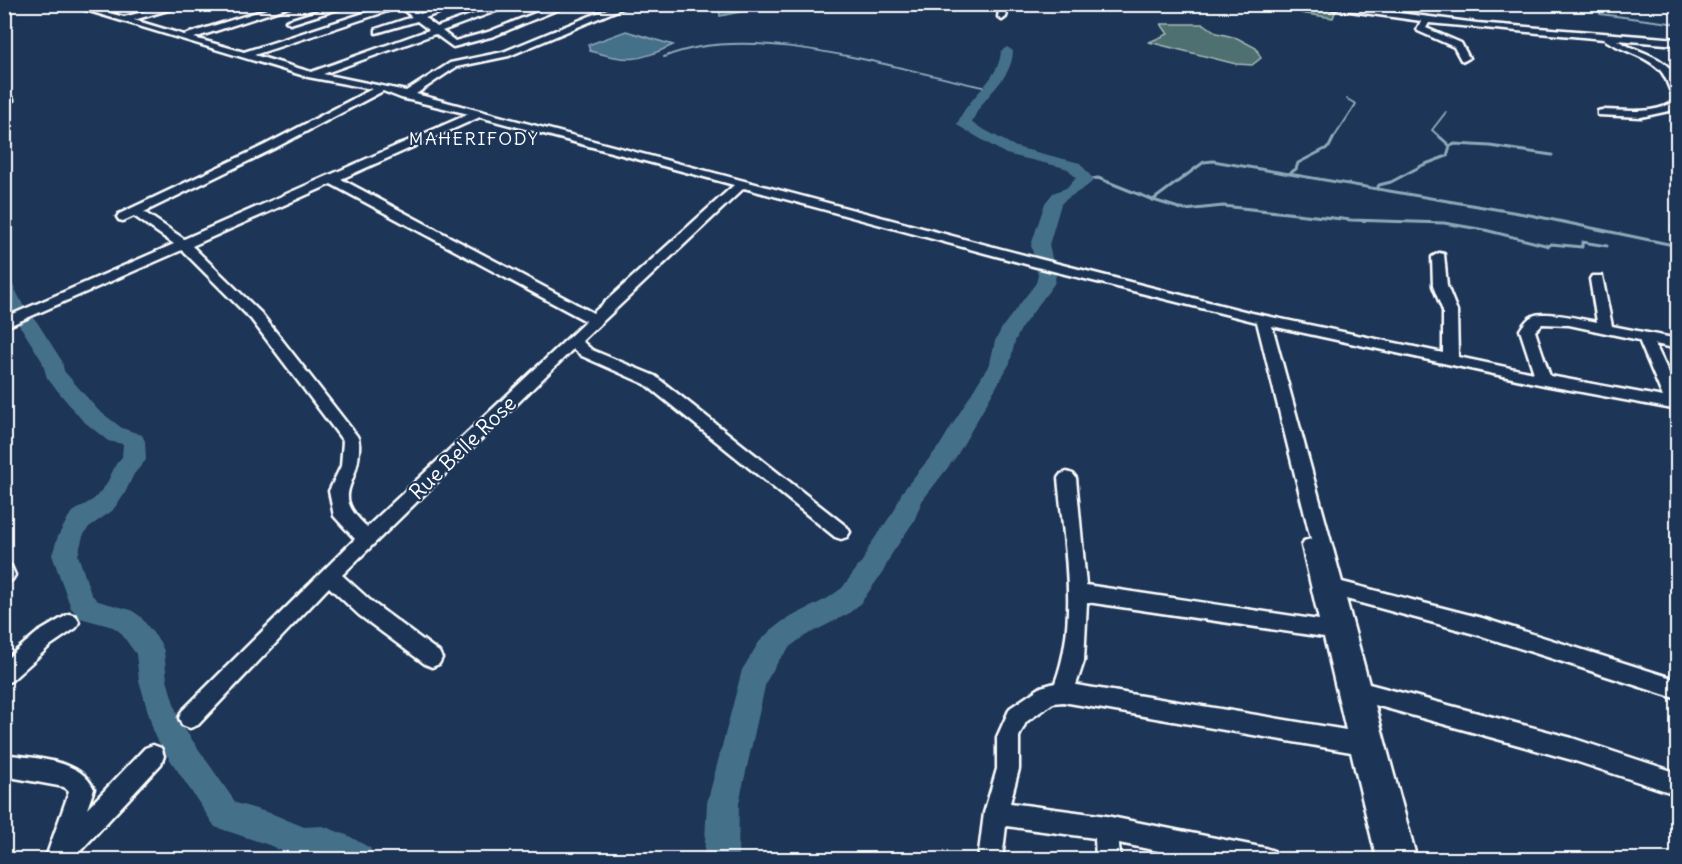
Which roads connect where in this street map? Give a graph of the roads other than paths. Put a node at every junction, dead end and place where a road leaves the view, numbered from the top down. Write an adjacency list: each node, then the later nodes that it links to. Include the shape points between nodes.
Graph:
1 (131, 4): 13 (street)
2 (184, 4): 16 (street)
3 (294, 4): 22 (street)
4 (350, 4): 18 (street)
5 (459, 4): 15 (street)
6 (511, 4): 20 (street)
7 (567, 4): 20 (street, via 491,34 453,44)
8 (628, 4): 28 (street, via 506,54 453,65)
9 (1005, 4): 14 (street)
10 (1304, 4): 17 (street)
11 (74, 5): 13 (street)
12 (401, 5): 15 (street); 24 (street)
13 (100, 13): 16 (street)
14 (1002, 17)
15 (419, 18): 19 (street); 20 (street)
16 (125, 20): 22 (street)
17 (1426, 20): 21 (street); 25 (street, via 1421,29 1458,45)
18 (290, 21)
19 (379, 32)
20 (437, 32): 26 (street)
21 (1606, 36): 23 (street); 29 (street, via 1623,50 1653,58 1665,68)
22 (186, 37): 24 (street)
23 (1677, 42)
24 (246, 55): 26 (street)
25 (1464, 58)
26 (311, 75): 27 (street)
27 (382, 88): 28 (street); 35 (street, via 130,214)
28 (405, 96): 32 (street)
29 (1677, 97)
30 (1677, 102): 31 (street, via 1675,108 1641,114)
31 (1602, 113)
32 (479, 114): 33 (street); 34 (street)
33 (333, 180): 35 (street); 38 (street)
34 (742, 184): 38 (street, Rue Belle Rose); 41 (street)
35 (184, 245): 39 (street); 51 (street, via 256,316 351,440 350,466 338,491 343,516)
36 (1439, 257): 45 (street, via 1440,286 1450,311)
37 (1597, 279): 40 (street)
38 (596, 320): 43 (street, Rue Belle Rose)
39 (5, 324)
40 (1605, 328): 42 (street); 46 (street, via 1538,319 1527,330)
41 (1265, 329): 45 (street); 47 (street, via 1263,347)
42 (1644, 336): 44 (street); 48 (street)
43 (574, 342): 50 (street, via 587,353 650,380); 51 (street, Rue Belle Rose)
44 (1677, 344)
45 (1452, 360): 46 (street)
46 (1544, 380): 48 (street)
47 (1278, 392): 53 (street); 56 (street)
48 (1676, 405)
49 (1067, 478): 54 (street)
50 (841, 532)
51 (367, 539): 52 (street, Rue Belle Rose)
52 (329, 575): 57 (street, via 366,609); 62 (street, Rue Belle Rose)
53 (1334, 588): 59 (street, via 1482,627); 60 (street)
54 (1077, 592): 56 (street); 61 (street, via 1074,661)
55 (69, 622): 58 (street)
56 (1331, 630): 63 (street)
57 (432, 658)
58 (4, 674)
59 (1677, 690)
60 (1361, 691): 63 (street); 66 (street, via 1572,749)
61 (1063, 692): 63 (street); 67 (street, via 1049,694 1018,715 1008,737 1008,769)
62 (190, 718)
63 (1361, 729): 74 (street); 75 (street)
64 (153, 756): 70 (street)
65 (4, 765): 70 (street, via 70,777 82,789)
66 (1677, 784)
67 (996, 813): 68 (street); 71 (street)
68 (1106, 828): 69 (street); 72 (street)
69 (1234, 856): 73 (street)
70 (56, 859)
71 (990, 860)
72 (1108, 860)
73 (1264, 860)
74 (1389, 860)
75 (1405, 860)

